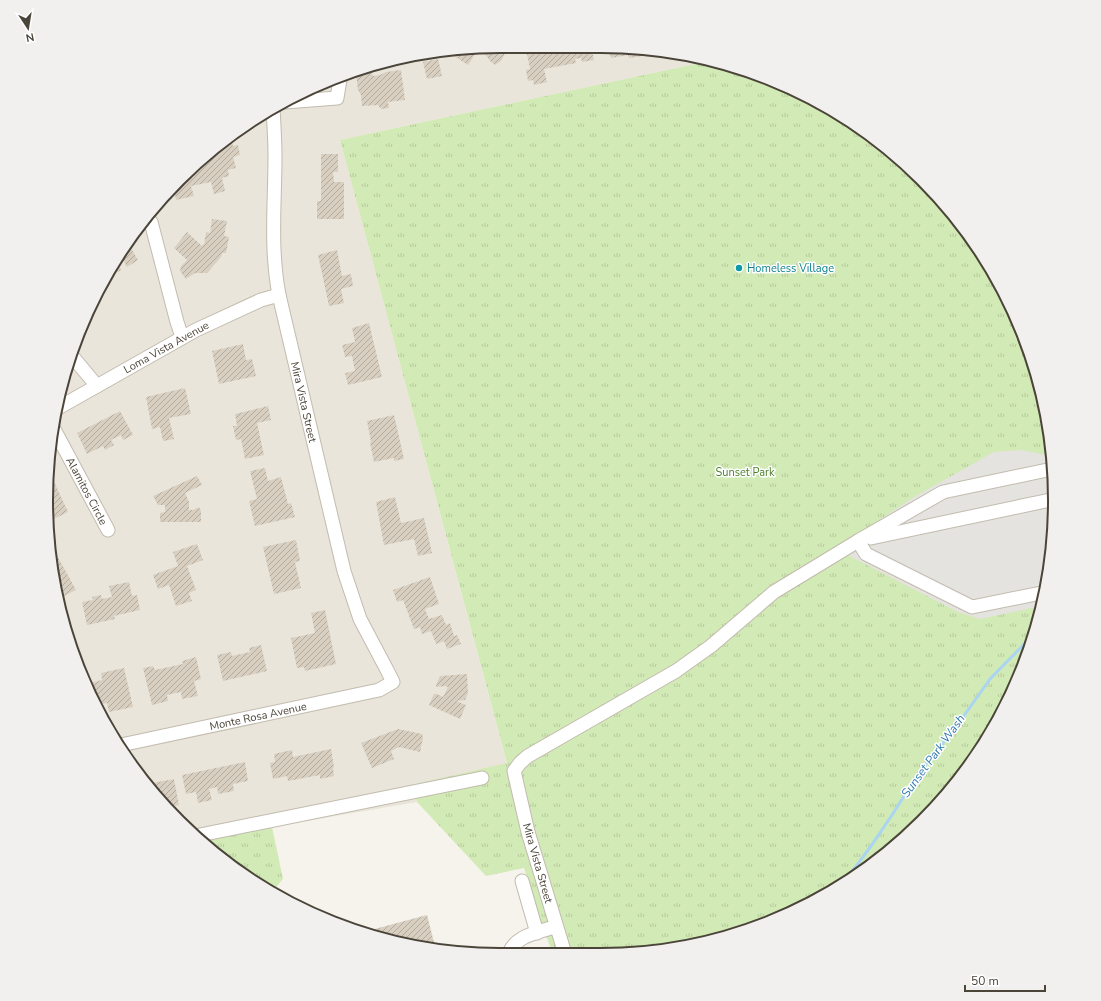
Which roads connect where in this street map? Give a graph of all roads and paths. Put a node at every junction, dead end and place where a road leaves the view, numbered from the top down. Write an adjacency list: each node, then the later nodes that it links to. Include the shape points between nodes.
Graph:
1 (339, 83): 2 (street, via 337,98)
2 (300, 101)
3 (273, 115): 5 (street, Mira Vista Street, via 273,241)
4 (151, 222): 6 (street)
5 (279, 295): 6 (street, Loma Vista Avenue, via 261,300); 16 (street, Mira Vista Street, via 344,571 360,619)
6 (182, 337): 8 (street, Loma Vista Avenue)
7 (76, 361): 8 (street)
8 (97, 386): 9 (street, Loma Vista Avenue)
9 (64, 405)
10 (58, 437): 13 (street, Alamitos Circle)
11 (1047, 470): 14 (street, via 943,492)
12 (1048, 500): 14 (street)
13 (108, 530)
14 (858, 541): 15 (street, via 866,554 972,607); 21 (street, Mira Vista Street, via 774,592 711,646 676,671 520,763 514,771 528,832)
15 (1038, 594)
16 (393, 682): 17 (street, Monte Rosa Avenue, via 379,690)
17 (125, 744)
18 (482, 778): 19 (street)
19 (202, 835)
20 (522, 881): 22 (street)
21 (556, 926): 22 (street); 24 (street, Mira Vista Street)
22 (537, 932): 23 (street, via 523,937)
23 (511, 948)
24 (563, 948)

